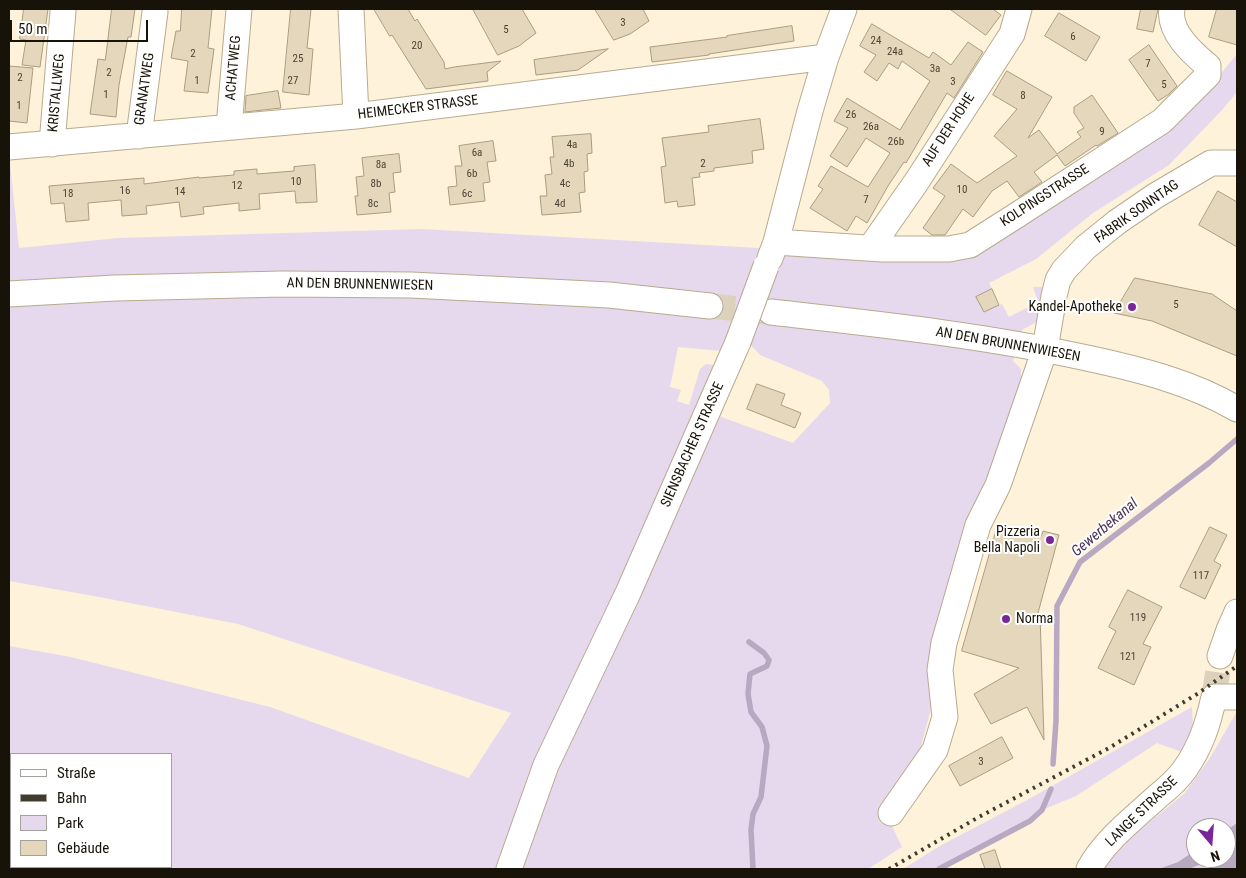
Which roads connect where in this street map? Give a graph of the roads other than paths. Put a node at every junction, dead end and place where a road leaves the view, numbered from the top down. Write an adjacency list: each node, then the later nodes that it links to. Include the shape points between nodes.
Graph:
1 (239, 9): 10 (street, ACHATWEG)
2 (351, 9): 9 (street)
3 (844, 9): 8 (street, SIENSBACHER STRASSE)
4 (1019, 9): 16 (street, AUF DER HOHE, via 1012,34)
5 (1172, 9): 16 (street, KOLPINGSTRASSE, via 1178,36 1208,66 1208,75 1162,121 970,245 949,249)
6 (63, 11): 12 (street, KRISTALLWEG)
7 (155, 12): 11 (street, GRANATWEG)
8 (826, 57): 9 (street, HEIMECKER STRASSE); 15 (street, SIENSBACHER STRASSE)
9 (356, 116): 10 (street, HEIMECKER STRASSE)
10 (229, 127): 11 (street, HEIMECKER STRASSE)
11 (139, 136): 12 (street, HEIMECKER STRASSE)
12 (52, 144): 13 (street, HEIMECKER STRASSE)
13 (9, 147)
14 (1237, 163): 20 (street, FABRIK SONNTAG, via 1211,163 1117,222 1086,247 1058,280)
15 (776, 242): 16 (street, KOLPINGSTRASSE); 26 (street, SIENSBACHER STRASSE, bridge, via 738,342 628,593 546,766)
16 (870, 247)
17 (9, 294): 18 (street, AN DEN BRUNNENWIESEN, via 282,284 411,285 609,295)
18 (710, 306)
19 (771, 312): 20 (street, AN DEN BRUNNENWIESEN, via 897,326)
20 (1045, 349): 21 (street, AN DEN BRUNNENWIESEN, via 1170,379); 25 (street, FABRIK SONNTAG, via 998,485 978,525 944,643 940,670 945,717 935,750)
21 (1237, 409)
22 (1237, 612): 23 (street)
23 (1220, 656)
24 (1225, 697): 27 (street, LANGE STRASSE, via 1185,770 1118,833)
25 (891, 813)
26 (509, 869)
27 (1089, 869)

